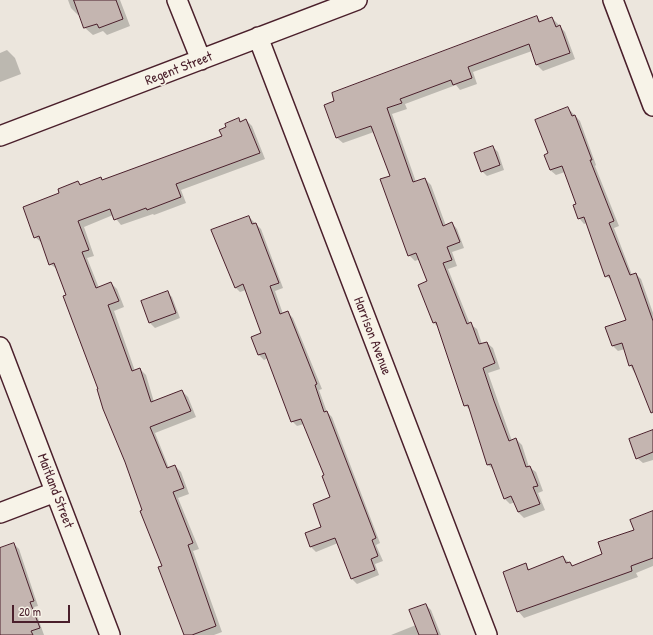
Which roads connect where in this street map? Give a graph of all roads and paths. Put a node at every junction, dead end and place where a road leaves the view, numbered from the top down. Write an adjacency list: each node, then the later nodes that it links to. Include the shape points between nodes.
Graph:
1 (177, 0): 5 (street)
2 (358, 0): 4 (street, Regent Street)
3 (613, 0): 6 (street)
4 (258, 37): 5 (street, Regent Street); 12 (street, Harrison Avenue)
5 (201, 60): 7 (street, Regent Street)
6 (653, 106)
7 (0, 136)
8 (0, 347): 9 (street, Maitland Street)
9 (56, 492): 10 (street); 11 (street, Maitland Street)
10 (0, 513)
11 (110, 635)
12 (487, 635)

